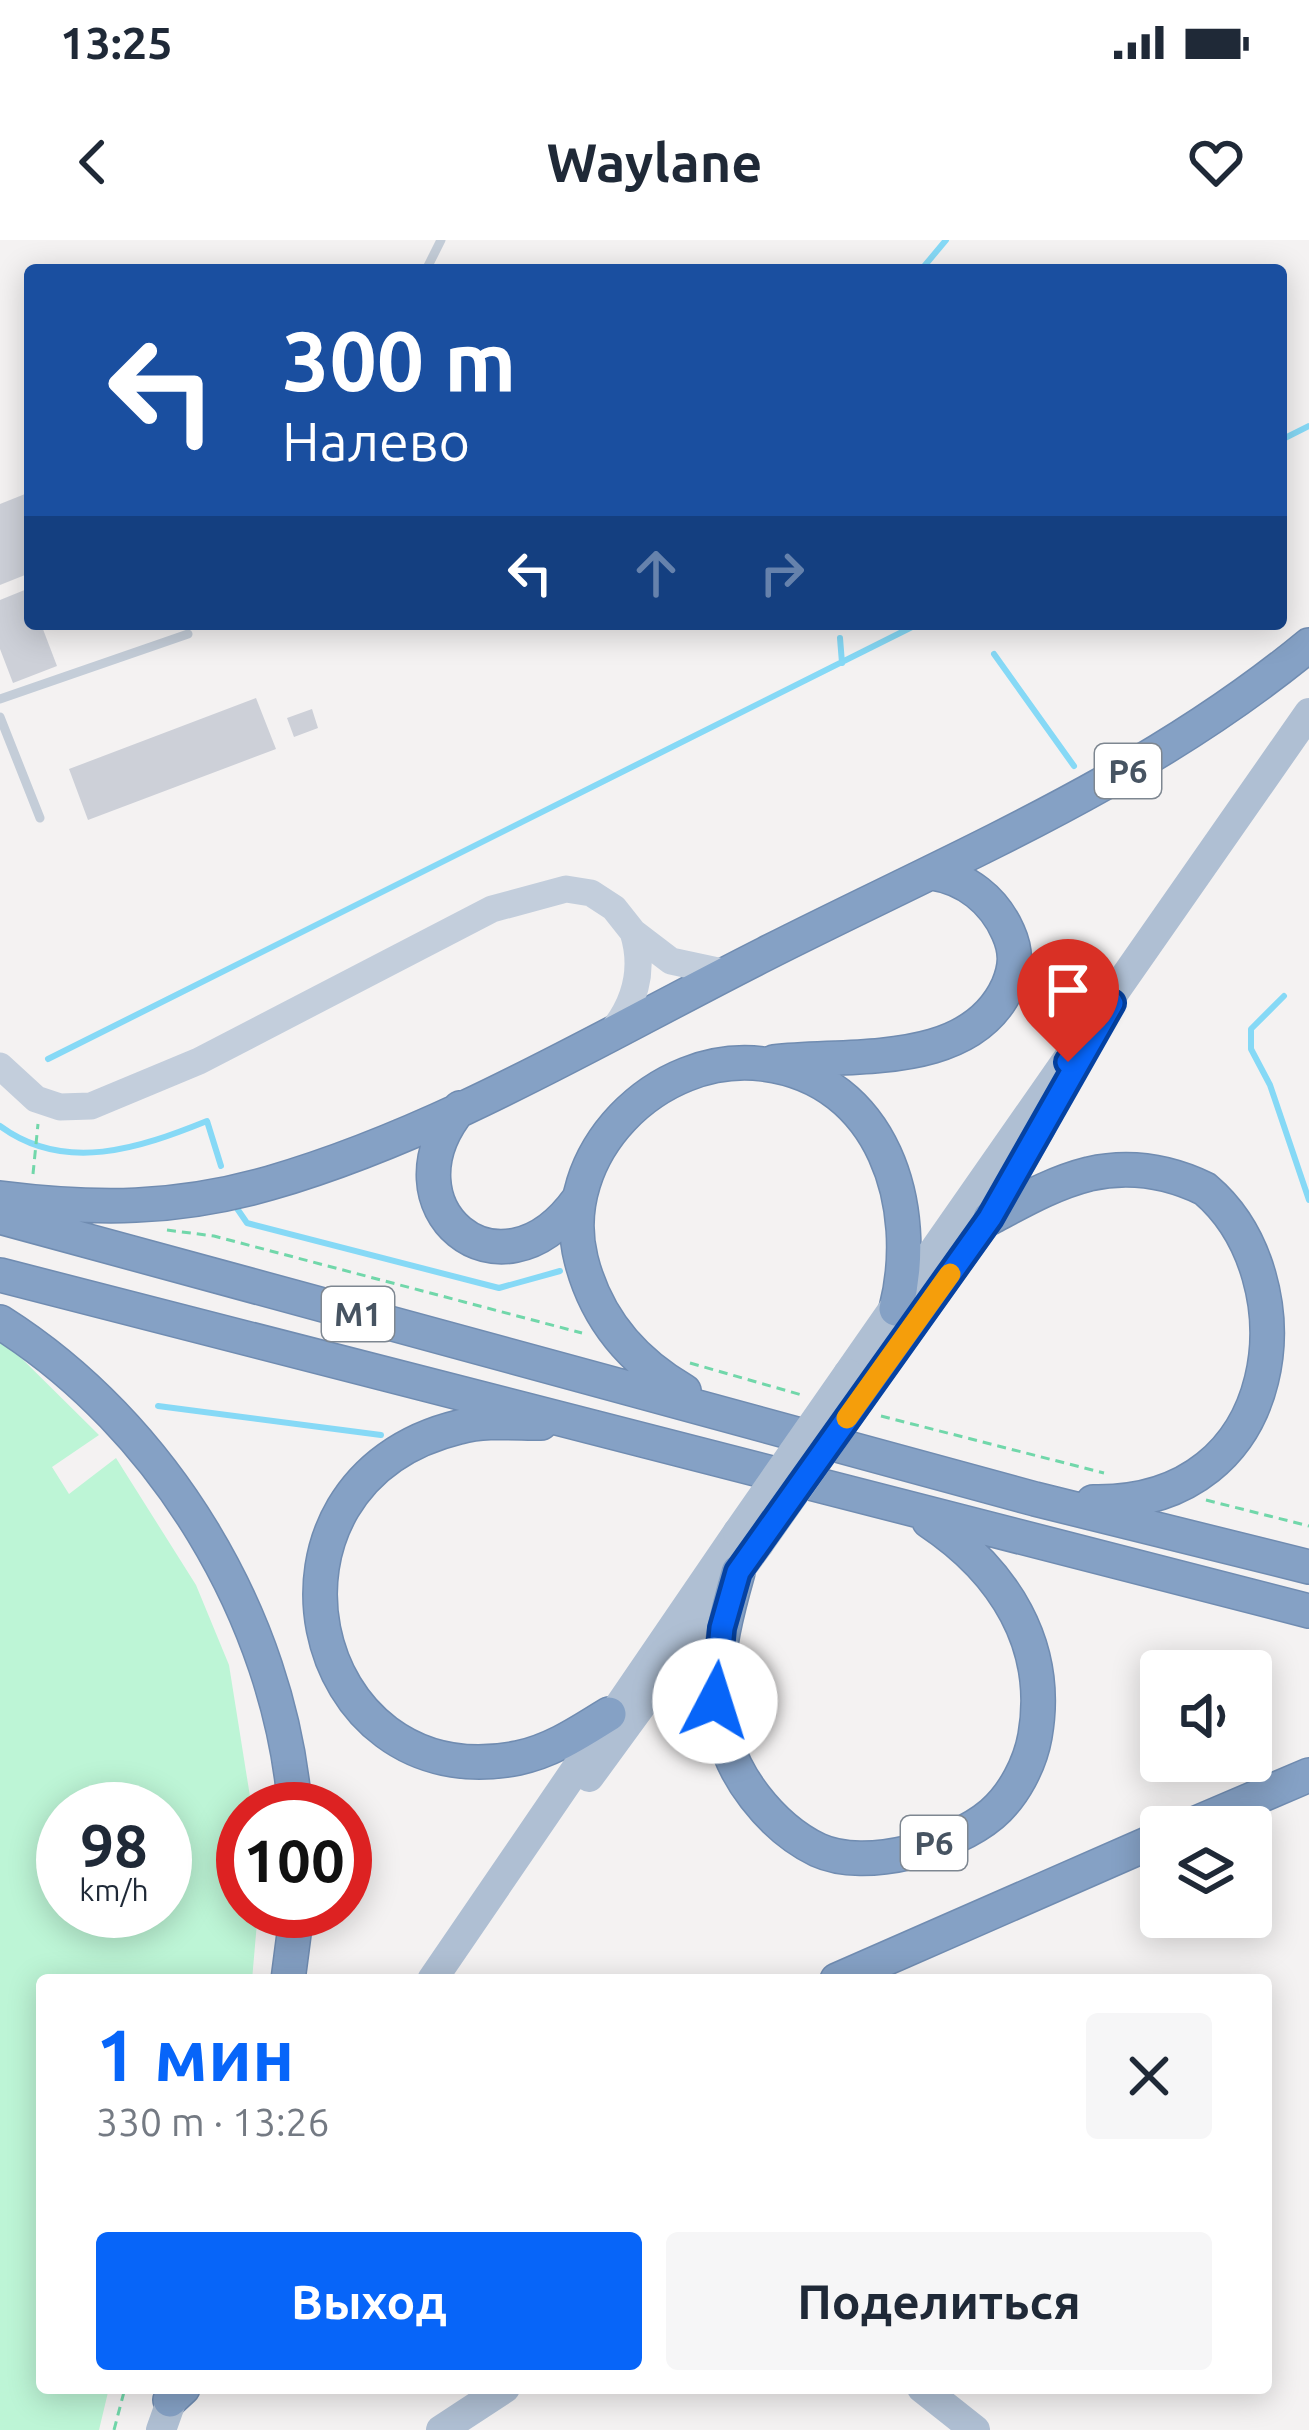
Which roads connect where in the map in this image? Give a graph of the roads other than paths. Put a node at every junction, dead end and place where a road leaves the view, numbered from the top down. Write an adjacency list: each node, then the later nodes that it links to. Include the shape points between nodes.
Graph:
1 (188, 634): 3 (lane)
2 (1309, 645): 7 (highway, Р6, via 1178,744)
3 (0, 699)
4 (1309, 713): 10 (main road, Р6)
5 (0, 717): 6 (lane)
6 (40, 818)
7 (932, 873): 9 (highway, Р6); 12 (highway, Р6, via 973,889 1013,944 1013,974 984,1022 929,1047)
8 (633, 932): 9 (street, via 671,961); 11 (street, via 637,985); 13 (street, via 591,893 532,894 91,1106 36,1099)
9 (727, 973): 11 (highway, Р6)
10 (1112, 1003): 18 (main road, Р6); 20 (main road, Р6)
11 (607, 1037): 14 (highway, Р6)
12 (762, 1064): 16 (highway, Р6, via 693,1075 650,1094 593,1153); 20 (highway, Р6, via 839,1095 878,1137 908,1233)
13 (0, 1066)
14 (461, 1106): 15 (highway, Р6, via 341,1159 218,1196 133,1210); 16 (highway, Р6, via 442,1129 431,1171 435,1198 462,1235 502,1249 523,1247 561,1224)
15 (0, 1198)
16 (578, 1200): 23 (highway, Р6, via 586,1278 621,1344)
17 (0, 1217): 23 (highway, М1)
18 (990, 1218): 22 (main road, Р6); 25 (highway, Р6, via 1091,1174 1123,1169 1181,1177 1259,1226 1297,1324 1285,1400 1261,1437 1204,1480 1138,1501)
19 (0, 1275): 24 (highway, М1)
20 (896, 1309): 22 (main road, Р6)
21 (0, 1322): 33 (highway, via 117,1420 188,1508 237,1594 274,1689)
22 (861, 1377): 27 (main road, Р6, bridge)
23 (716, 1410): 25 (highway, М1)
24 (593, 1424): 26 (highway, М1); 31 (highway, Р6, via 477,1423 425,1439 344,1502 329,1526 318,1580 325,1632 352,1693 388,1736 412,1750 475,1762 519,1757 555,1747)
25 (1034, 1499): 28 (highway, М1)
26 (908, 1507): 29 (highway, Р6, via 962,1543 997,1584 1018,1612 1040,1674 1032,1753 1016,1785 993,1814 931,1844 858,1858 821,1852 784,1829 738,1775 715,1701); 30 (highway, М1)
27 (748, 1538): 29 (main road, Р6); 31 (main road, Р6)
28 (1309, 1567)
29 (738, 1572): 36 (main road, Р6, via 616,1743)
30 (1309, 1611)
31 (609, 1714): 36 (main road, Р6)
32 (1309, 1775): 34 (highway)
33 (290, 1782)
34 (1236, 1806)
35 (1140, 1847): 40 (highway, Р6)
36 (493, 1892): 39 (main road, Р6)
37 (293, 1938): 38 (highway)
38 (289, 1974)
39 (436, 1974)
40 (851, 1974)
41 (496, 2394): 43 (main road)
42 (930, 2394): 44 (main road)
43 (442, 2430)
44 (975, 2430)

